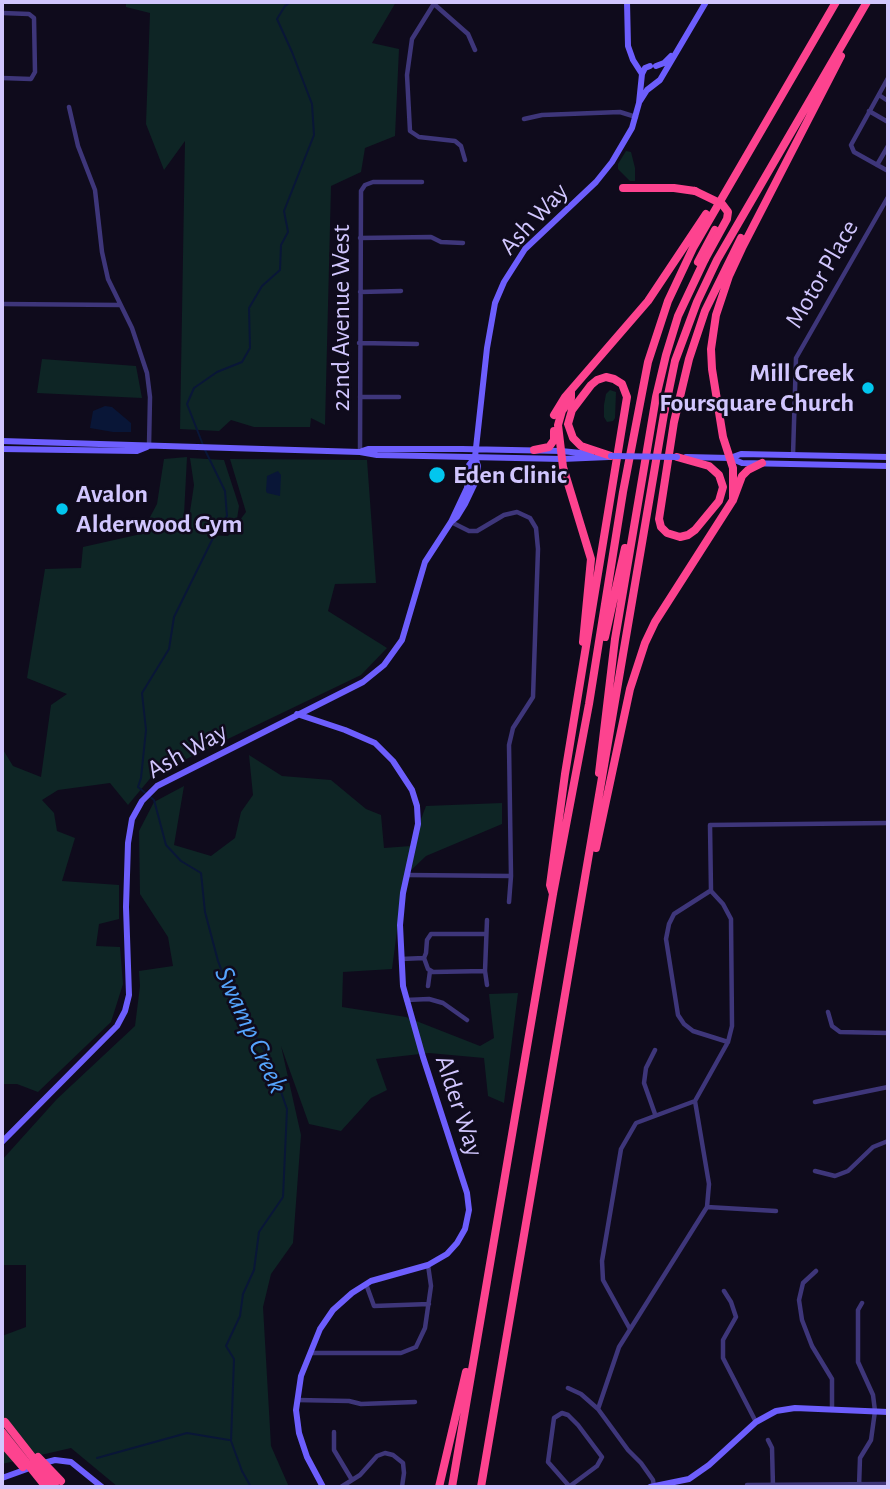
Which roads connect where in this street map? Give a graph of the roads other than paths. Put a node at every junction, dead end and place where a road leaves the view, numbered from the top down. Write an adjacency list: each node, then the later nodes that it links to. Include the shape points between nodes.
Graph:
1 (627, 2): 9 (street)
2 (706, 2): 7 (street)
3 (836, 2): 28 (highway)
4 (868, 2): 29 (highway); 65 (highway, via 717,260 675,361)
5 (435, 3): 8 (street, via 463,28); 25 (street, via 412,39 407,75 410,131 419,137 455,141)
6 (2, 13): 13 (street, via 34,18 35,72 31,79)
7 (680, 47): 10 (street, via 664,63); 12 (street)
8 (475, 50)
9 (631, 55): 10 (street); 11 (street)
10 (653, 66): 11 (street, via 645,68); 12 (street)
11 (642, 76): 15 (street, via 646,84); 18 (street, Ash Way)
12 (661, 77): 15 (street)
13 (2, 78)
14 (888, 78): 16 (street)
15 (655, 84): 18 (street, Ash Way)
16 (879, 95): 17 (street); 20 (street)
17 (888, 101)
18 (639, 103): 21 (street, Ash Way)
19 (69, 107): 39 (street, via 95,190 105,265)
20 (869, 111): 23 (street); 26 (street, via 852,149)
21 (636, 117): 22 (street, via 620,112); 50 (street, Ash Way, via 607,169 525,249 504,282 491,319)
22 (524, 118)
23 (888, 122)
24 (888, 146): 26 (street)
25 (465, 160)
26 (877, 165): 27 (street)
27 (888, 172)
28 (735, 173): 42 (highway, via 648,301); 61 (highway, via 676,283 648,362)
29 (778, 175): 54 (highway, via 725,267 689,359 659,514 664,530 680,537 695,530 719,501 723,487 709,466); 56 (highway, via 729,276 713,332 714,388)
30 (422, 182): 34 (street, 22nd Avenue West, via 365,185 360,191)
31 (623, 188): 33 (highway, bridge, via 695,191)
32 (888, 197): 52 (street, Motor Place, via 796,358)
33 (718, 202): 61 (highway, bridge, via 723,216 682,298 660,362 625,552); 65 (highway, bridge, via 727,208 728,216 678,316 656,397 615,639)
34 (360, 238): 35 (street, via 431,237); 36 (street, 22nd Avenue West)
35 (463, 243)
36 (360, 292): 37 (street); 40 (street, 22nd Avenue West)
37 (401, 292)
38 (2, 304): 39 (street)
39 (120, 305): 46 (street, via 147,373)
40 (359, 343): 41 (street); 43 (street, 22nd Avenue West)
41 (417, 344)
42 (571, 391): 48 (highway, via 554,416 552,444); 51 (highway, via 559,417)
43 (360, 397): 44 (street); 49 (street, 22nd Avenue West)
44 (399, 397)
45 (2, 441): 46 (street)
46 (149, 447): 47 (street, via 136,451); 49 (street)
47 (2, 449)
48 (534, 450): 50 (street); 51 (street)
49 (360, 452): 50 (street)
50 (475, 453): 51 (street); 60 (street, Ash Way, via 467,488)
51 (561, 455): 53 (street); 63 (highway, via 591,559)
52 (793, 455): 55 (street); 56 (street)
53 (611, 456): 54 (street, bridge); 63 (highway, via 576,442 568,424 572,410 591,385 606,377 622,384 627,397)
54 (677, 457): 56 (street)
55 (888, 457)
56 (730, 458): 57 (street); 59 (highway)
57 (762, 463): 58 (street); 59 (highway, via 742,476)
58 (888, 466)
59 (733, 500): 73 (highway, via 655,622 639,657)
60 (451, 522): 62 (street, Ash Way, via 425,562 405,633 391,658 363,682); 67 (street, via 477,531 517,512 530,518 536,528 534,697 513,728 509,745)
61 (589, 704): 69 (highway)
62 (297, 715): 66 (street, Alder Way, via 366,738 383,749 404,775 418,815); 91 (street, Ash Way, via 147,795 132,819 128,844 129,995 125,1011 117,1026)
63 (571, 739): 69 (highway, via 550,885)
64 (888, 823): 68 (street, via 710,825)
65 (595, 825): 73 (highway)
66 (407, 875): 67 (street); 75 (street, Alder Way)
67 (511, 876): 70 (street)
68 (710, 891): 84 (street, via 731,919 732,1026); 84 (street, via 674,914 666,939 678,1015 693,1031)
69 (554, 894): 101 (highway)
70 (509, 902)
71 (487, 919): 72 (street)
72 (485, 934): 74 (street, via 431,934); 77 (street)
73 (575, 936): 130 (highway)
74 (424, 958): 75 (street); 76 (street)
75 (401, 959): 80 (street, Alder Way)
76 (430, 971): 77 (street); 79 (street)
77 (485, 971): 78 (street)
78 (487, 985)
79 (428, 986)
80 (406, 1000): 82 (street, via 443,1003); 95 (street, Alder Way, via 469,1210 457,1243)
81 (828, 1012): 83 (street, via 832,1026 840,1032)
82 (467, 1020)
83 (888, 1032)
84 (728, 1042): 87 (street)
85 (654, 1050): 89 (street, via 644,1083)
86 (888, 1087): 88 (street)
87 (695, 1101): 89 (street); 93 (street, via 709,1184)
88 (815, 1102)
89 (655, 1114): 102 (street, via 636,1123 621,1149 602,1261 603,1280)
90 (888, 1140): 92 (street, via 873,1147 848,1171 835,1176)
91 (2, 1142)
92 (815, 1171)
93 (707, 1207): 94 (street); 102 (street)
94 (776, 1212)
95 (428, 1265): 97 (street, Alder Way); 100 (street)
96 (816, 1271): 108 (street, via 803,1283 799,1300 812,1346 832,1379)
97 (366, 1284): 100 (street, via 374,1306); 103 (street, Alder Way, via 333,1310)
98 (724, 1292): 112 (street, via 736,1317 724,1337 723,1358)
99 (862, 1303): 109 (street, via 858,1310 858,1362 873,1395)
100 (429, 1304): 103 (street, via 416,1348 401,1353)
101 (480, 1315): 128 (highway); 129 (highway)
102 (630, 1330): 107 (street, via 615,1357)
103 (309, 1353): 105 (street, Alder Way)
104 (568, 1388): 107 (street)
105 (297, 1400): 106 (street); 125 (street, Alder Way, via 299,1433)
106 (415, 1402)
107 (598, 1409): 132 (street, via 653,1480)
108 (832, 1410): 109 (street); 112 (street, via 785,1409)
109 (874, 1412): 110 (street); 123 (street, via 871,1440 860,1458)
110 (888, 1412)
111 (3, 1420): 121 (highway, bridge)
112 (756, 1422): 132 (street, via 689,1479)
113 (2, 1432): 121 (highway, bridge)
114 (334, 1432): 118 (street, via 334,1450)
115 (768, 1440): 122 (street)
116 (2, 1443): 121 (highway, bridge)
117 (2, 1478): 124 (street, via 62,1460)
118 (352, 1480): 126 (street); 127 (street, via 377,1455 385,1453 400,1460)
119 (888, 1483): 123 (street)
120 (747, 1485): 122 (street)
121 (54, 1486)
122 (773, 1486): 123 (street)
123 (859, 1486)
124 (102, 1487)
125 (323, 1487)
126 (341, 1487)
127 (402, 1487)
128 (439, 1487)
129 (452, 1487)
130 (481, 1487)
131 (570, 1487): 131 (street, via 548,1462 558,1415 568,1415 602,1459)
132 (653, 1487)

